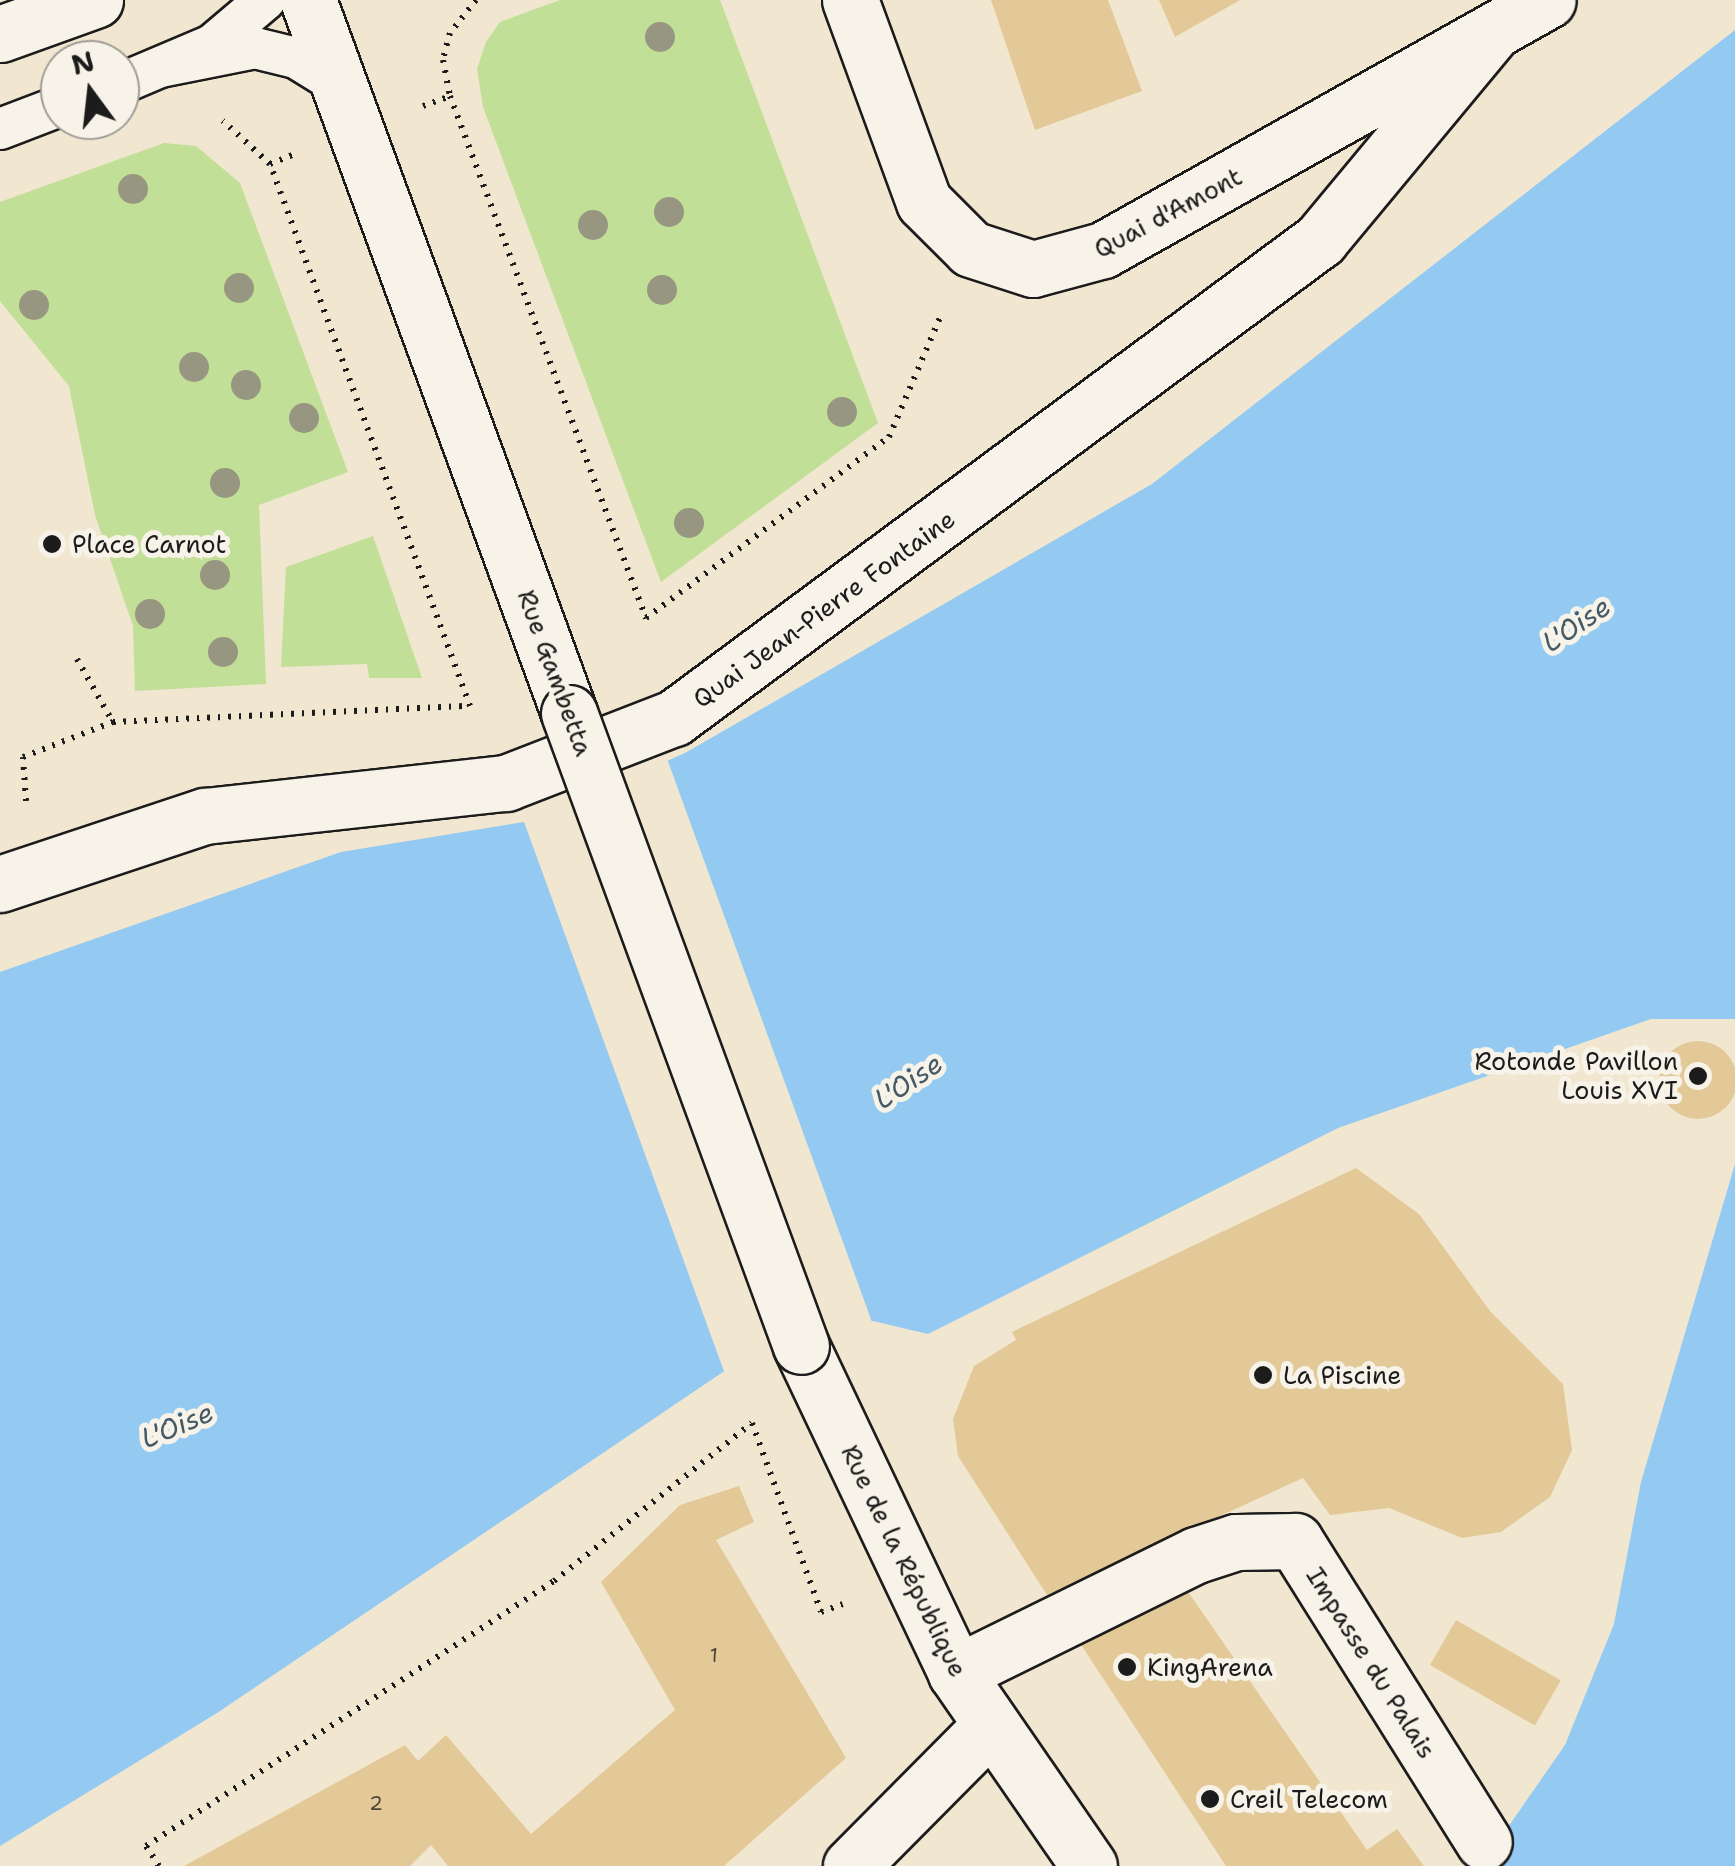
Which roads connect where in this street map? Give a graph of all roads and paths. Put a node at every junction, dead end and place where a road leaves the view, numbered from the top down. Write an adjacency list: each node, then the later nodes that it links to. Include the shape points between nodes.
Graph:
1 (94, 0): 7 (street)
2 (265, 0): 9 (lane, via 230,35)
3 (308, 0): 11 (street, Rue Gambetta)
4 (476, 0): 12 (path, via 450,33 443,60)
5 (850, 0): 8 (street, Quai d'Amont, via 924,202 970,250 1033,269 1103,250)
6 (1548, 0): 8 (street, Quai d'Amont)
7 (0, 34)
8 (1490, 35): 21 (street, Quai Jean-Pierre Fontaine, via 1320,240 674,718 506,783 205,816)
9 (161, 67): 10 (lane); 11 (lane, via 255,48 296,58)
10 (140, 76)
11 (338, 84): 22 (street, Rue Gambetta, bridge)
12 (450, 96): 13 (path); 17 (path, via 646,618 889,437)
13 (409, 111)
14 (40, 114): 15 (lane)
15 (0, 129)
16 (270, 164): 19 (path, via 470,706)
17 (942, 312)
18 (78, 659): 19 (path)
19 (112, 722): 20 (path, via 23,757 17,776)
20 (28, 809)
21 (0, 884)
22 (801, 1346): 24 (street, Rue de la République)
23 (846, 1603): 27 (path, via 822,1612 752,1423 554,1581 146,1846)
24 (956, 1672): 25 (street, Rue de la République); 26 (street, Impasse du Palais, via 1184,1560 1236,1542 1295,1542)
25 (989, 1726): 28 (street); 29 (street, Rue de la République)
26 (1484, 1842)
27 (159, 1866)
28 (851, 1866)
29 (1090, 1866)

